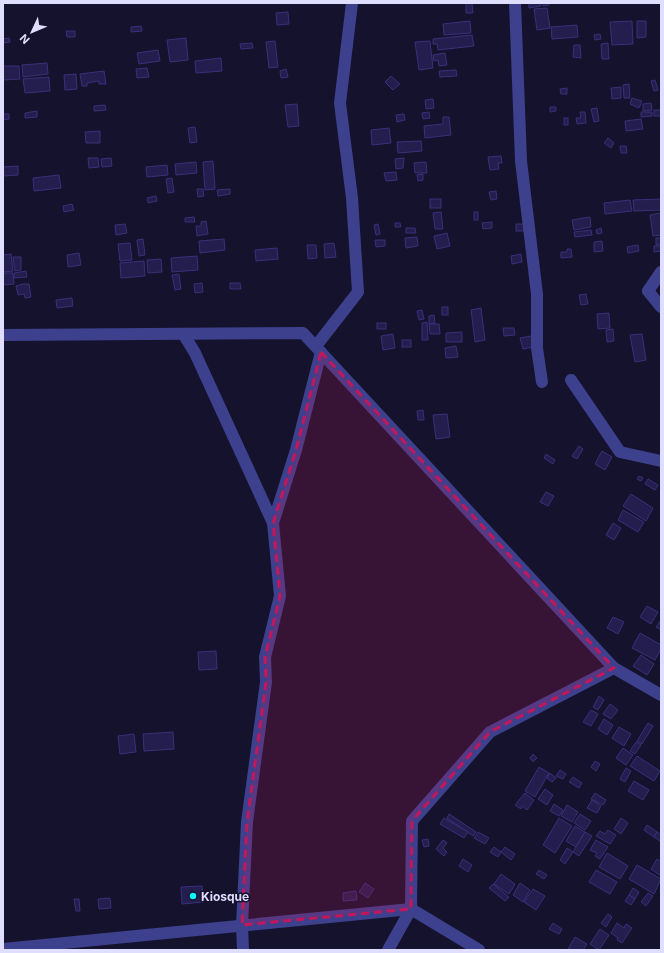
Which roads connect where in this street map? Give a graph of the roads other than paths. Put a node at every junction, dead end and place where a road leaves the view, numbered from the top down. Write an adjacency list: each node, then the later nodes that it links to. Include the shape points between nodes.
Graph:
1 (352, 3): 7 (street, via 340,103 352,198 358,292)
2 (515, 3): 9 (street, via 521,161 537,294 537,348)
3 (661, 272): 4 (street, via 648,291)
4 (661, 307)
5 (3, 335): 6 (street)
6 (184, 335): 7 (street, via 303,333); 11 (street, via 195,353)
7 (318, 349): 11 (street, via 296,450); 12 (street)
8 (571, 380): 10 (street, via 620,452)
9 (542, 382)
10 (661, 461)
11 (273, 523): 15 (street, via 280,596 265,657 266,682 247,822)
12 (614, 668): 13 (street); 14 (street, via 490,732 412,821)
13 (661, 695)
14 (411, 909): 15 (street); 18 (street); 19 (street)
15 (242, 925): 16 (street); 17 (street)
16 (3, 949)
17 (243, 950)
18 (388, 950)
19 (479, 950)

